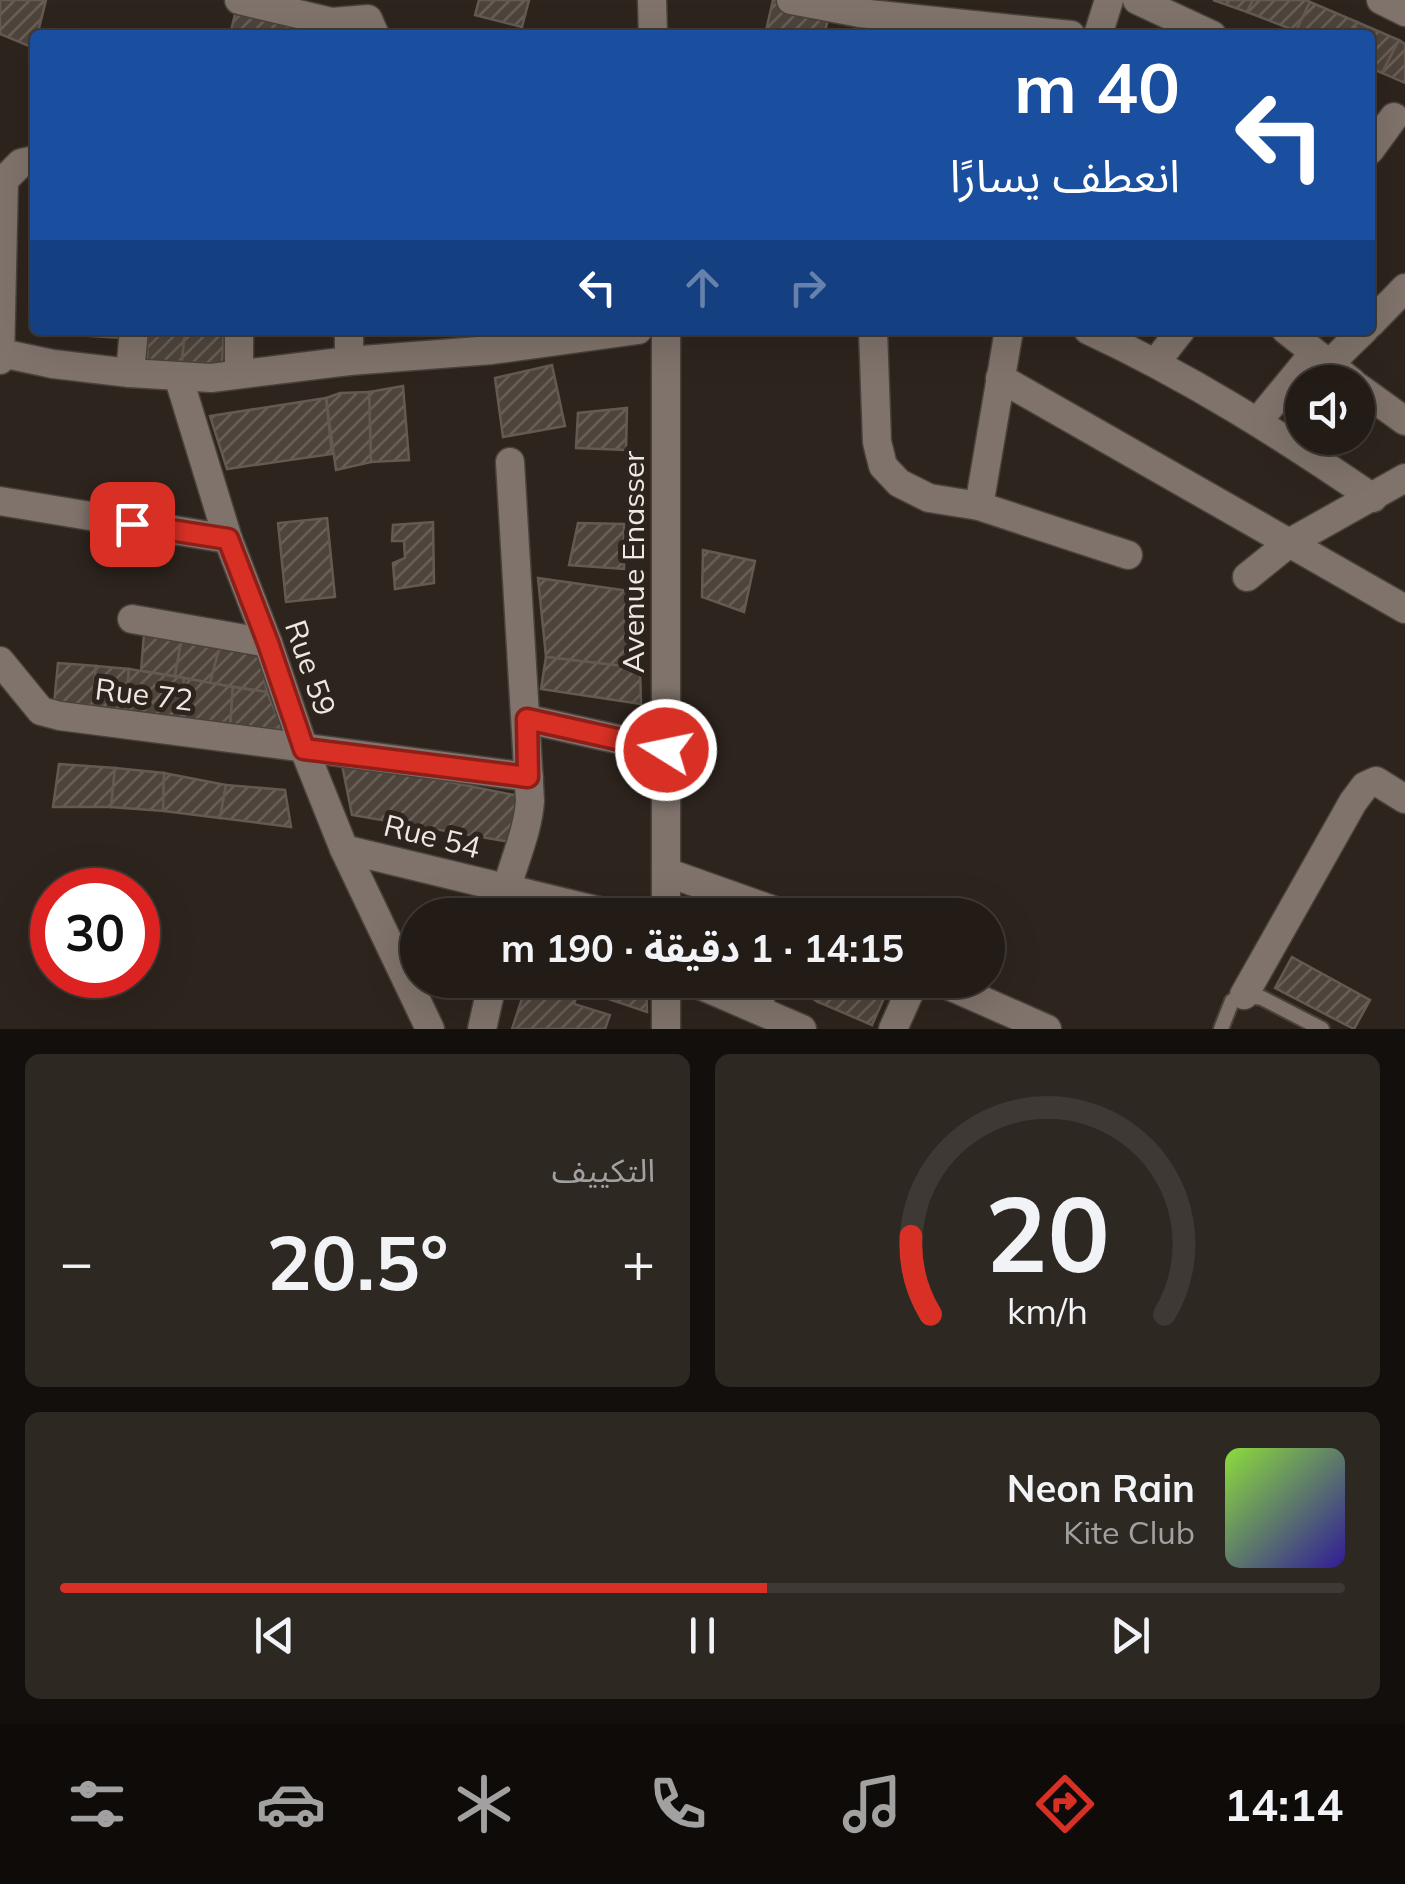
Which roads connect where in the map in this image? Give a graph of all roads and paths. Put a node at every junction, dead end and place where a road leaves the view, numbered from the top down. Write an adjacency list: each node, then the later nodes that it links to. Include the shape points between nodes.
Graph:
1 (239, 0): 9 (street, via 332,22 368,20)
2 (652, 0): 10 (street)
3 (790, 0): 7 (street)
4 (1109, 0): 12 (street)
5 (1137, 0): 13 (street)
6 (1381, 0): 8 (street)
7 (862, 7): 11 (street)
8 (1405, 12)
9 (373, 30)
10 (653, 30)
11 (1034, 30)
12 (1100, 30)
13 (1201, 30)
14 (1390, 116): 15 (street)
15 (1375, 142)
16 (30, 162): 30 (street, via 4,180)
17 (1405, 288): 18 (street)
18 (1375, 319)
19 (134, 335): 35 (street)
20 (239, 335): 36 (street)
21 (349, 335): 32 (street)
22 (602, 335): 32 (street)
23 (666, 335): 57 (street, Avenue Enasser)
24 (873, 335): 46 (street, via 878,442 886,471 929,498)
25 (1008, 335): 37 (street)
26 (1099, 335): 33 (street)
27 (1177, 335): 33 (street)
28 (1292, 335): 31 (street)
29 (1357, 335): 31 (street)
30 (0, 356): 35 (street)
31 (1321, 359): 34 (street); 40 (street)
32 (349, 361): 36 (street)
33 (1156, 362): 40 (street)
34 (1329, 365)
35 (130, 374): 38 (street)
36 (239, 374): 38 (street)
37 (1000, 378): 46 (street); 48 (street)
38 (179, 379): 47 (street, Rue 59)
39 (1375, 400): 41 (street)
40 (1258, 421): 44 (street)
41 (1405, 421)
42 (510, 462): 55 (street)
43 (1405, 478): 44 (street)
44 (1373, 498): 48 (street)
45 (0, 501): 47 (street)
46 (980, 506): 49 (street)
47 (228, 539): 53 (street, Rue 59)
48 (1289, 542): 50 (street); 51 (street)
49 (1128, 554)
50 (1248, 577)
51 (1405, 608)
52 (132, 619): 53 (street)
53 (268, 643): 56 (street, Rue 59)
54 (0, 661): 56 (street, Rue 72, via 46,713)
55 (527, 719): 57 (street); 58 (street)
56 (304, 749): 58 (street, Rue 72); 60 (street, Rue 59)
57 (666, 750): 61 (street, Avenue Enasser)
58 (528, 777): 63 (street, via 528,817)
59 (1405, 799): 66 (street, via 1376,782 1364,786)
60 (344, 849): 62 (street, Rue 54); 74 (street, Rue 59)
61 (666, 872): 64 (street, Avenue Enasser); 65 (street)
62 (490, 898)
63 (503, 898)
64 (666, 898)
65 (740, 898)
66 (1244, 994): 80 (lane, via 1232,1002); 81 (lane)
67 (489, 998): 76 (street)
68 (666, 998): 77 (street)
69 (732, 998): 73 (street)
70 (760, 998): 73 (street)
71 (907, 998): 79 (street)
72 (975, 998): 75 (street)
73 (756, 1008): 78 (street)
74 (427, 1028)
75 (1041, 1028)
76 (482, 1029)
77 (666, 1029)
78 (802, 1029)
79 (893, 1029)
80 (1220, 1029)
81 (1322, 1029)

